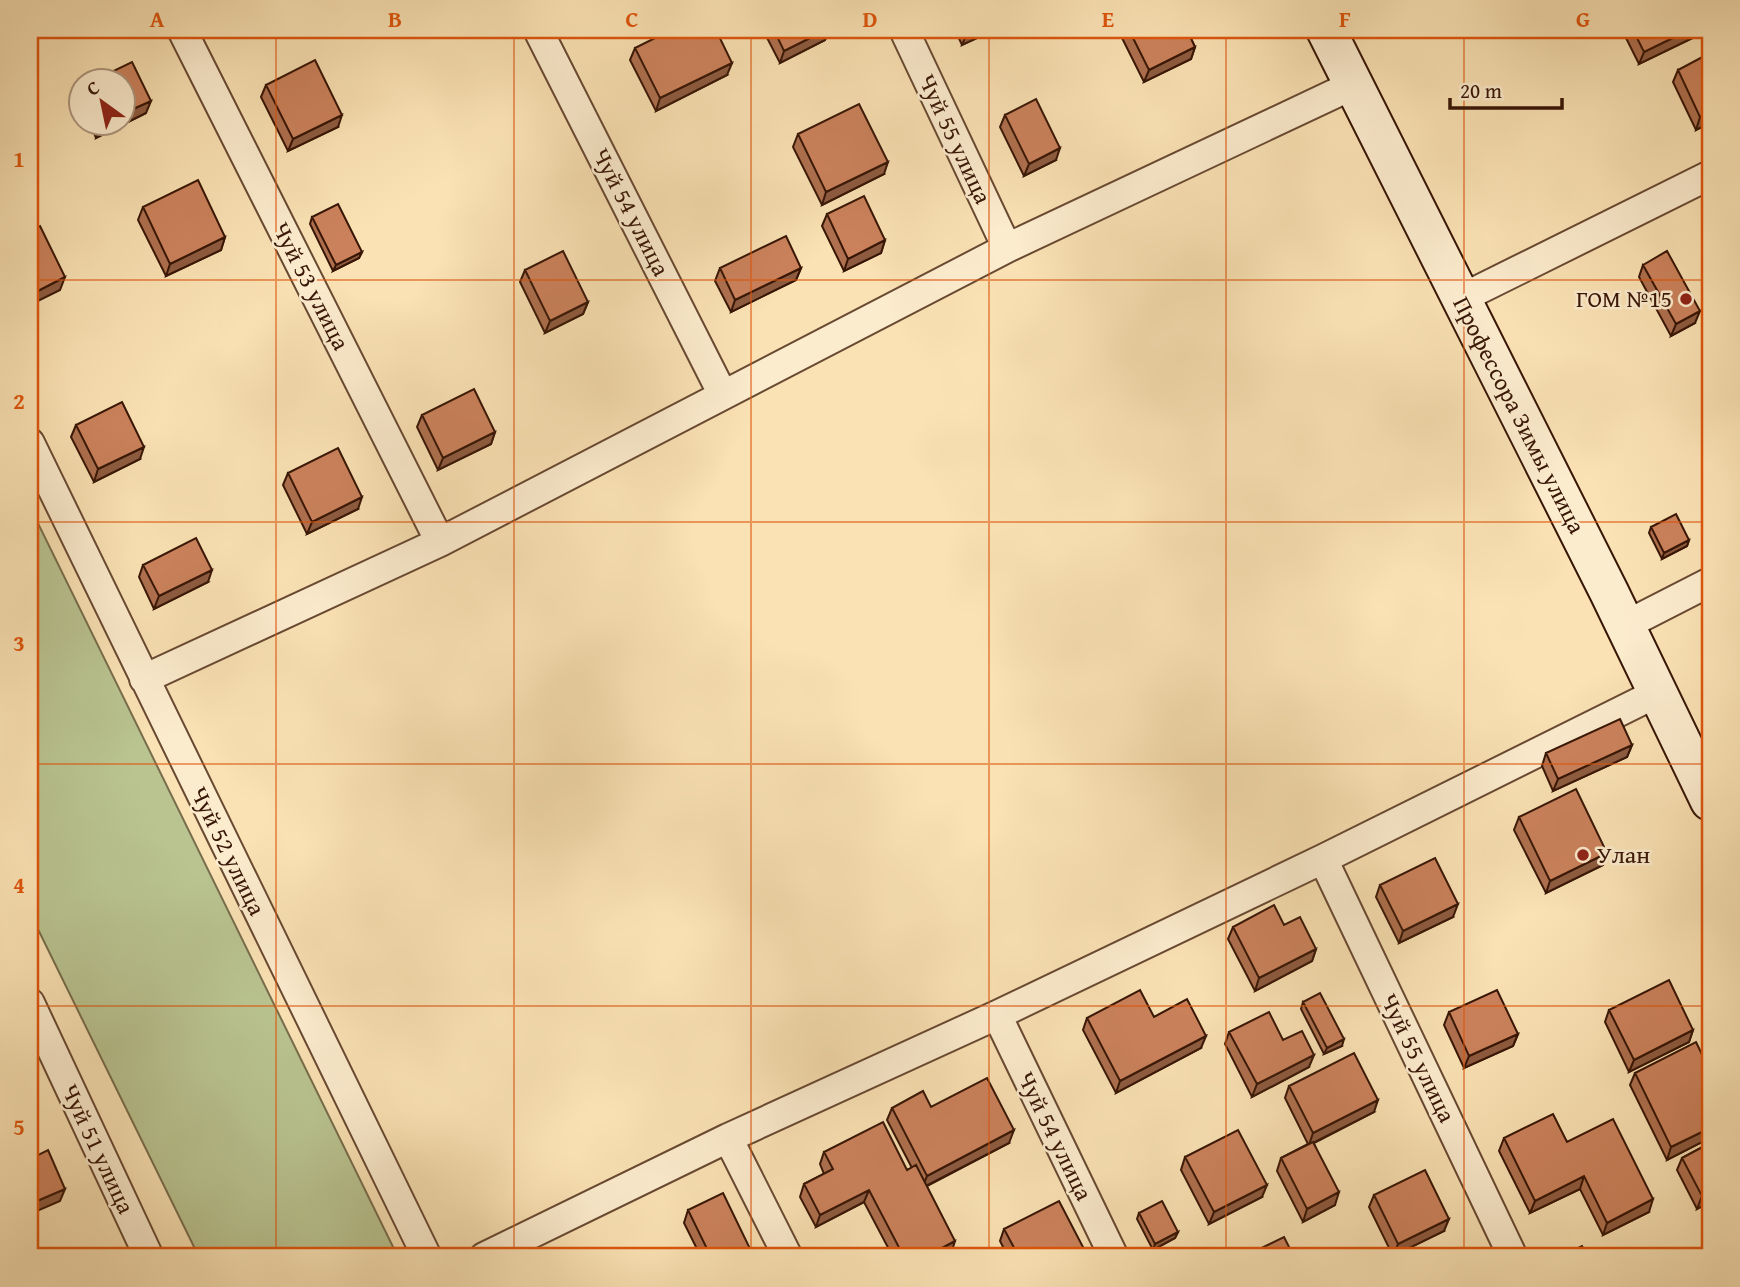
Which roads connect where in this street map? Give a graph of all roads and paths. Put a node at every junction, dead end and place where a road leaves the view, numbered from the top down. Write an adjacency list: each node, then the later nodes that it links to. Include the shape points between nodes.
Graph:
1 (182, 30): 11 (street, Чуй 53 улица)
2 (538, 30): 9 (street, Чуй 54 улица)
3 (904, 30): 7 (street, Чуй 55 улица)
4 (1326, 30): 5 (street, Профессора Зимы улица)
5 (1353, 85): 7 (street); 8 (street, Профессора Зимы улица)
6 (1710, 175): 8 (street)
7 (1007, 248): 9 (street)
8 (1460, 299): 13 (street, Профессора Зимы улица)
9 (723, 395): 11 (street)
10 (30, 443): 14 (street, Чуй 52 улица)
11 (440, 542): 14 (street)
12 (1710, 582): 13 (street)
13 (1624, 626): 15 (street, Профессора Зимы улица)
14 (144, 679): 22 (street, Чуй 52 улица)
15 (1657, 693): 16 (street, Профессора Зимы улица); 17 (street)
16 (1710, 801)
17 (1322, 859): 19 (street); 26 (street, Чуй 55 улица)
18 (30, 1003): 21 (street, Чуй 51 улица)
19 (997, 1015): 20 (street); 25 (street, Чуй 54 улица)
20 (728, 1138): 23 (street); 24 (street)
21 (149, 1257)
22 (428, 1257)
23 (484, 1257)
24 (788, 1257)
25 (1114, 1257)
26 (1513, 1257)

